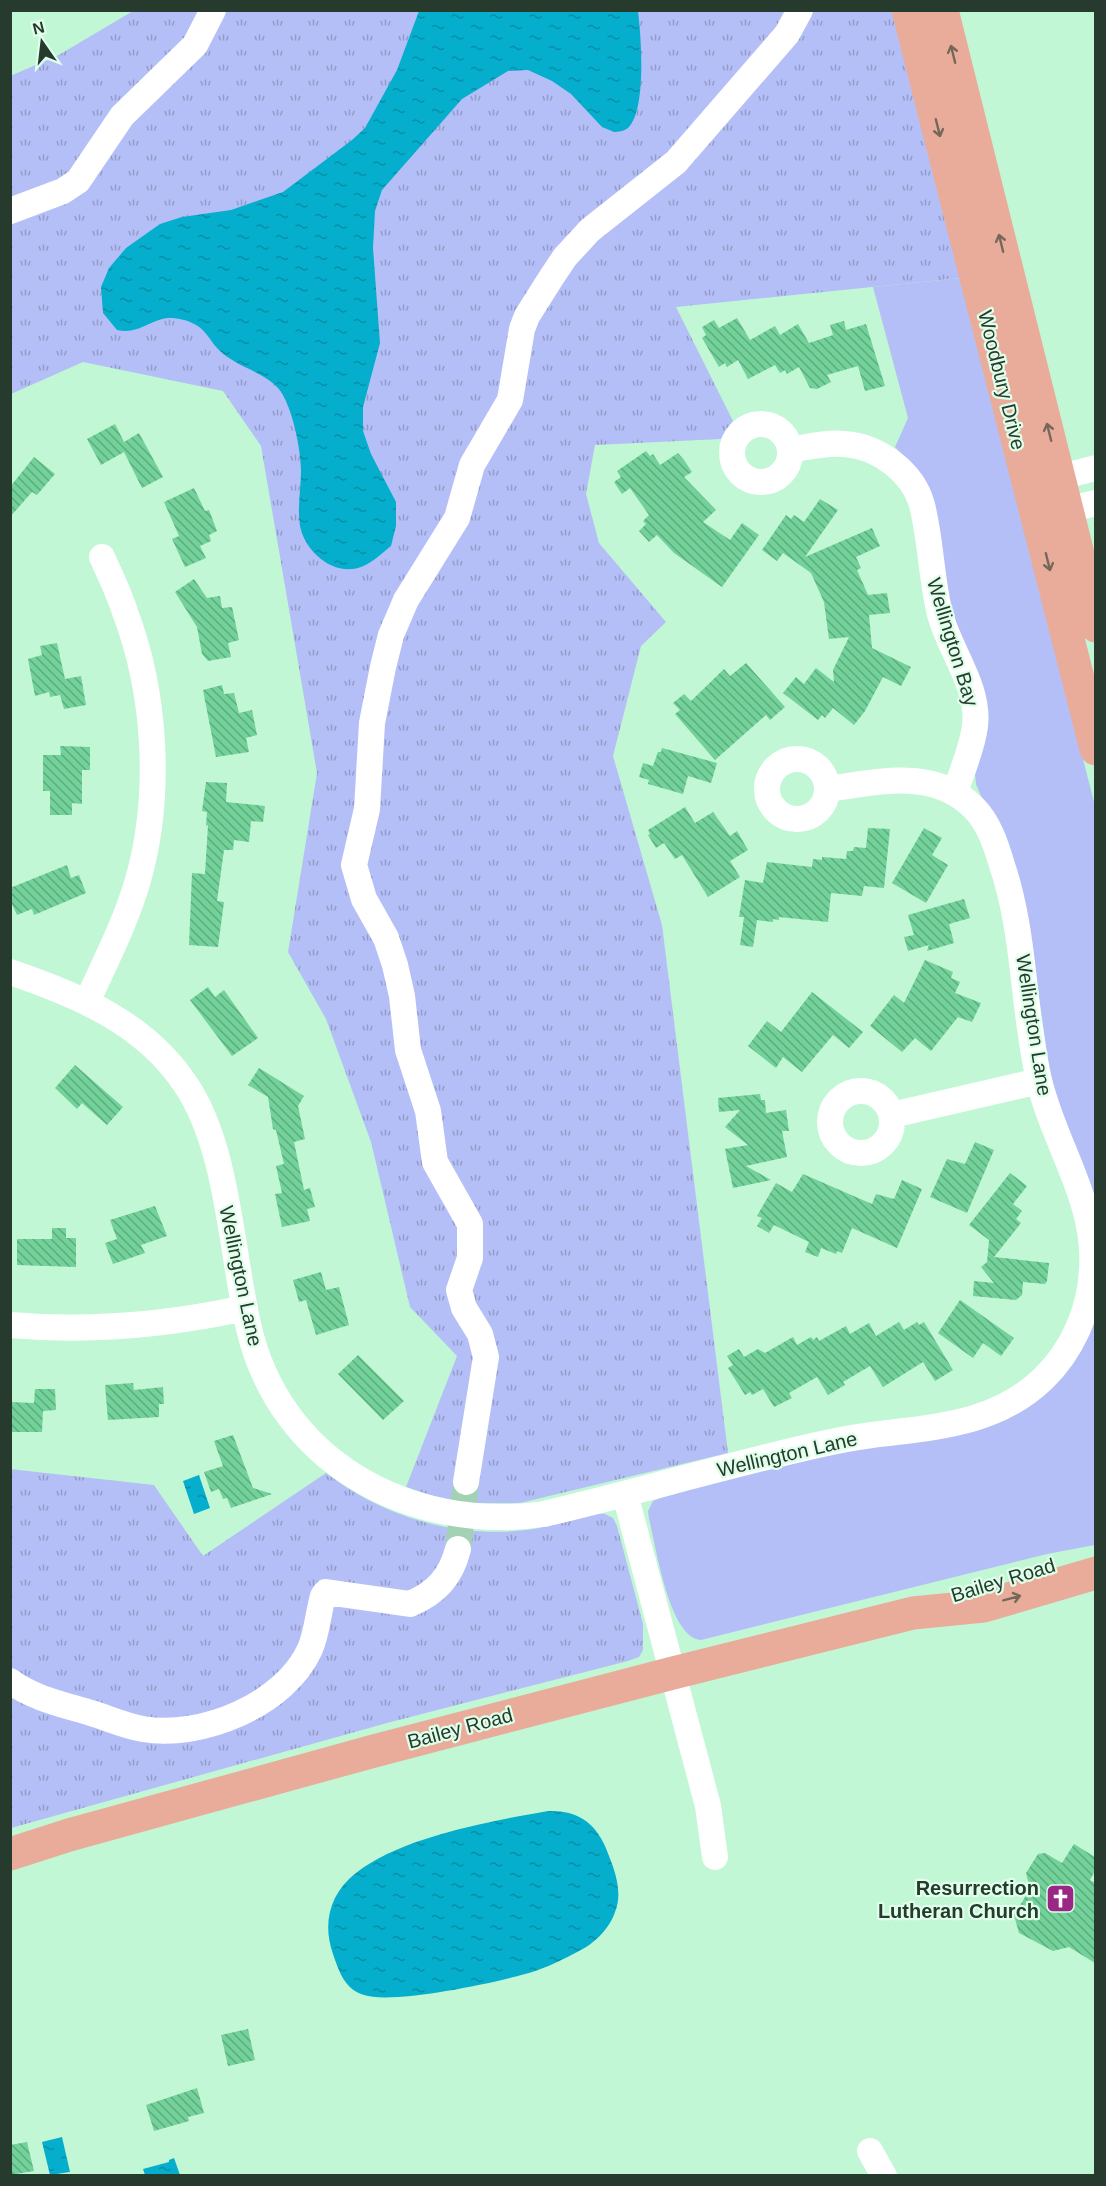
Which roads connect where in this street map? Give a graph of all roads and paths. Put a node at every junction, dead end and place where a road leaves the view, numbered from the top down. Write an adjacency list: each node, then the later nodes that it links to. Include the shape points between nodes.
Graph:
1 (213, 10): 5 (street, via 195,45 122,116 78,181)
2 (800, 10): 22 (street, via 787,34 676,162 590,230 551,278 522,329 510,400 472,465 457,518 406,600 383,667 372,723 367,809 354,865 364,899 386,938 395,965 406,1042 428,1111 435,1162 470,1224 470,1258 459,1290 464,1308 480,1334 486,1357)
3 (908, 10): 9 (main road, Woodbury Drive, one-way to 9)
4 (942, 10): 8 (main road, Woodbury Drive, one-way to 4)
5 (10, 211)
6 (790, 450): 15 (street, Wellington Bay, via 823,444 868,449 888,458 916,489 926,522 932,581 941,617 975,708 975,726)
7 (1095, 468): 8 (street)
8 (1060, 477): 9 (street); 10 (main road, Woodbury Drive)
9 (1029, 485): 10 (main road, Woodbury Drive)
10 (1067, 510): 12 (main road, Woodbury Drive); 13 (main road, Woodbury Drive, one-way to 13)
11 (102, 557): 17 (street, via 126,613 145,692 151,740 151,795 138,881)
12 (1095, 626)
13 (1095, 749)
14 (828, 789): 15 (street, Wellington Lane, via 906,779 941,785)
15 (955, 792): 18 (street, Wellington Lane, via 973,807 990,832 1009,886 1023,955)
16 (10, 972): 17 (street, Wellington Lane)
17 (87, 1002): 20 (street, Wellington Lane, via 147,1040 173,1067 196,1100 214,1147)
18 (1039, 1081): 19 (street); 23 (street, Wellington Lane, via 1079,1187 1092,1243 1087,1304 1076,1334 1061,1360 1041,1381 1020,1398 972,1421 822,1444)
19 (892, 1114)
20 (245, 1308): 21 (street, via 170,1322 111,1327); 23 (street, Wellington Lane, via 262,1366 290,1416 324,1455 372,1488 465,1517 509,1519)
21 (10, 1325)
22 (466, 1482)
23 (626, 1494): 28 (street)
24 (458, 1549): 29 (street, via 443,1583 410,1604 326,1592 303,1662 269,1697 234,1716 203,1725 144,1729 57,1703)
25 (1095, 1552): 27 (main road, Bailey Road, via 978,1584)
26 (1095, 1573): 27 (main road, Bailey Road, one-way to 26, via 984,1606)
27 (912, 1612): 28 (main road, Bailey Road)
28 (673, 1673): 30 (main road, Bailey Road, via 374,1750); 31 (street, via 708,1806)
29 (10, 1682)
30 (10, 1854)
31 (715, 1857)
32 (870, 2151): 33 (street)
33 (884, 2175)

